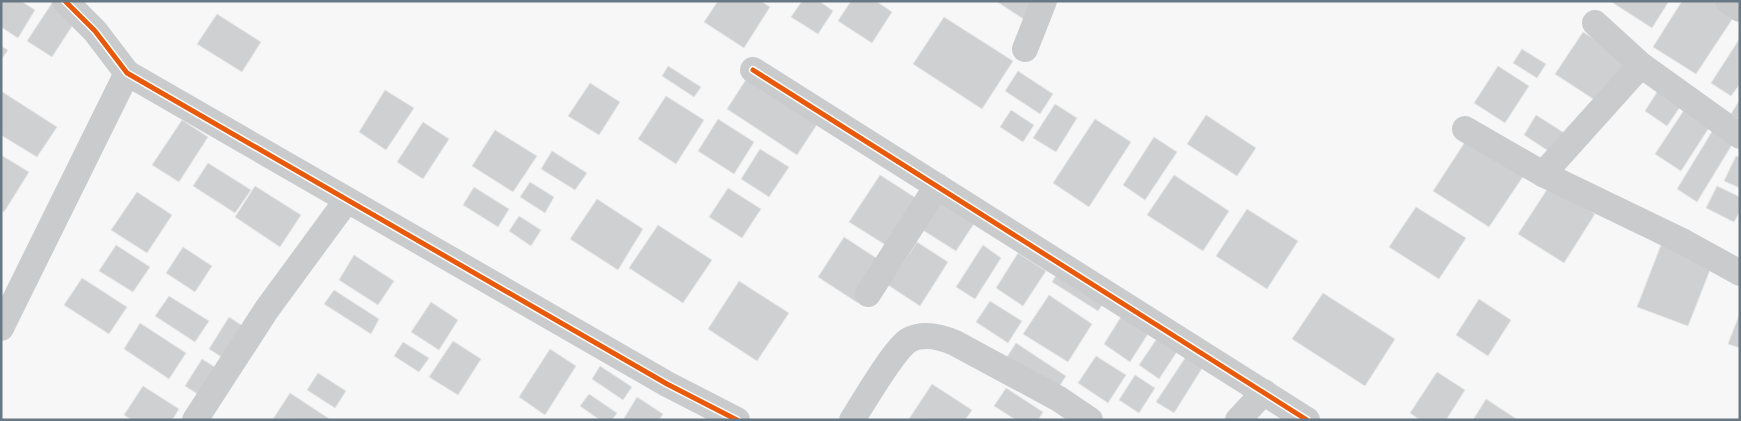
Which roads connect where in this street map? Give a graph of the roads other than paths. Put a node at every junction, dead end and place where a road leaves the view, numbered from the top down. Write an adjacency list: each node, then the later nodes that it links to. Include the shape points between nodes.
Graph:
1 (65, 1): 9 (street, via 95,31)
2 (1044, 1): 6 (street)
3 (1728, 1): 4 (street)
4 (1740, 9)
5 (1595, 23): 7 (street)
6 (1025, 49)
7 (1640, 65): 11 (street); 12 (street)
8 (753, 70): 13 (street)
9 (127, 73): 14 (street); 17 (street)
10 (1465, 129): 12 (street)
11 (1740, 136)
12 (1543, 174): 15 (street, via 1684,242)
13 (937, 186): 16 (street); 18 (street)
14 (347, 200): 19 (street, via 268,309); 20 (street, via 668,384)
15 (1740, 273)
16 (868, 294)
17 (1, 328)
18 (1264, 392): 23 (street); 24 (street)
19 (195, 420)
20 (738, 420)
21 (852, 420): 22 (street, via 909,341 929,336 955,343 1059,399)
22 (1090, 420)
23 (1238, 420)
24 (1307, 420)

